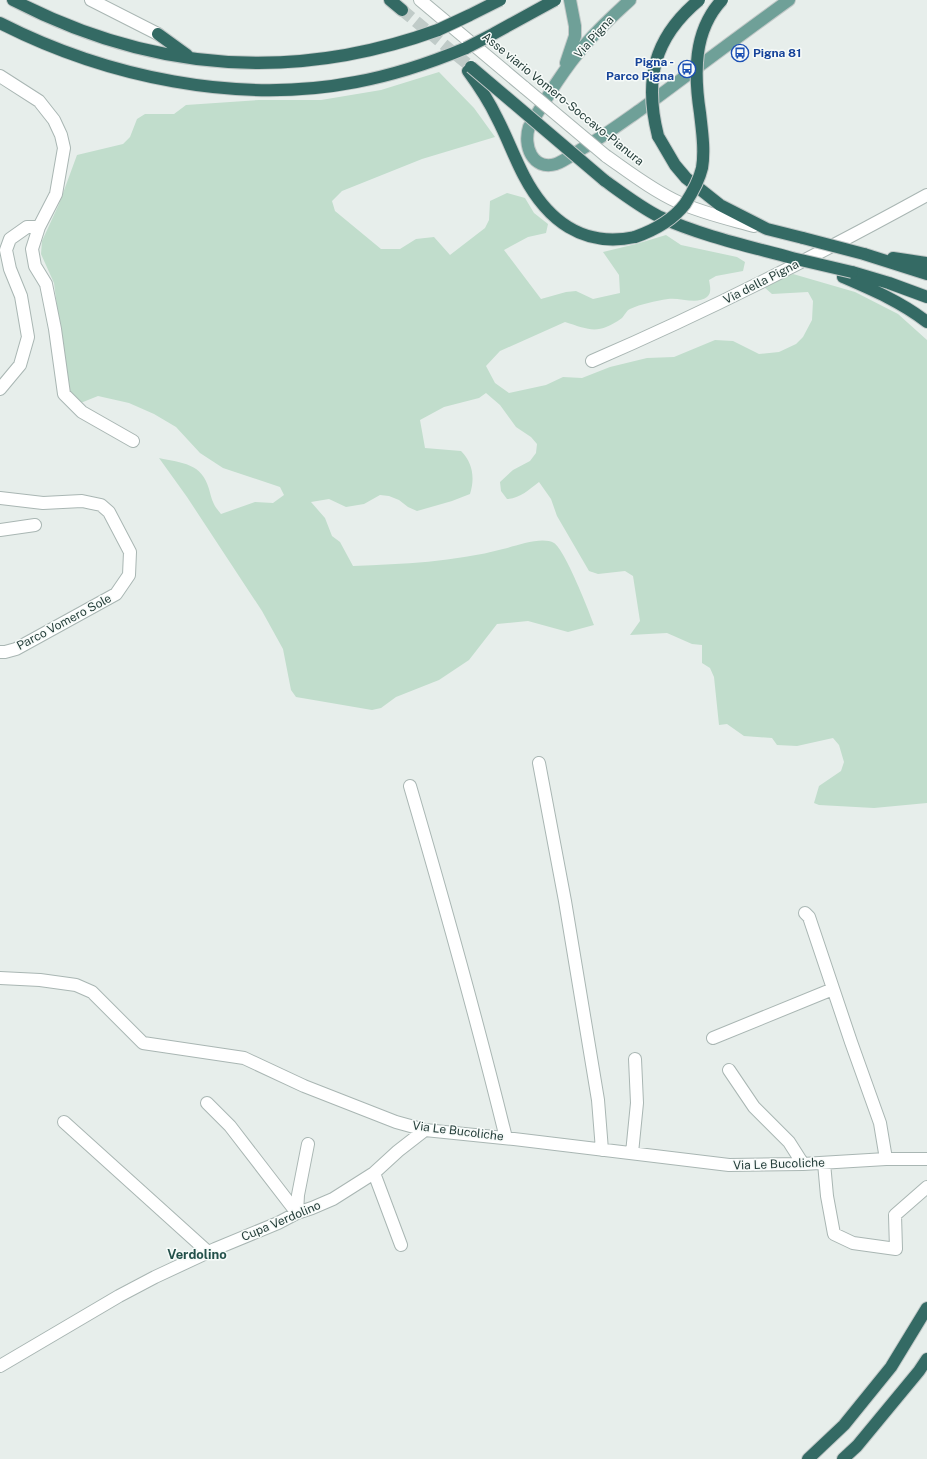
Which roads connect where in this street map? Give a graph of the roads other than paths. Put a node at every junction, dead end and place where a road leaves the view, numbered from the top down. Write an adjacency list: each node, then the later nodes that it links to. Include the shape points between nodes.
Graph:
1 (13, 0): 15 (highway, via 78,30 135,47)
2 (91, 0): 14 (street)
3 (390, 0): 12 (highway)
4 (420, 0): 20 (street, Asse viario Vomero-Soccavo-Pianura, bridge, via 606,156 650,186 678,202)
5 (500, 0): 15 (highway, bridge, via 438,30 369,51 317,60 272,63 245,64)
6 (554, 0): 13 (highway, bridge, via 466,48 411,68 355,82 294,90 230,89 130,71 48,45)
7 (570, 0): 17 (main road, Via Pigna, via 575,36)
8 (630, 0): 17 (main road, Via Pigna, via 588,41)
9 (699, 0): 20 (highway, bridge, via 671,30 653,71 651,99 658,136 675,165 702,192 720,205)
10 (722, 0): 24 (highway, bridge, via 703,30 697,58 703,155 698,180 689,198 675,215 656,229 635,237 612,240 590,237 577,232 547,211 523,176 497,117 469,69 604,180 659,216 673,222 703,234)
11 (789, 0): 17 (main road, Via Pigna, via 610,132 562,161 548,165 535,160 530,154 527,135)
12 (402, 10)
13 (0, 23)
14 (158, 34): 15 (highway)
15 (191, 58)
16 (0, 76): 19 (street, via 39,101 54,120 61,135 64,148 56,194)
17 (562, 76)
18 (927, 195): 27 (street, Via della Pigna, via 744,292)
19 (39, 227): 28 (street, via 27,227 10,239 6,250 10,269 21,296 28,337 20,365); 29 (street, via 32,249 35,266 46,284 64,394 82,412)
20 (767, 229): 21 (highway, Asse viario Vomero-Soccavo-Pianura, bridge)
21 (866, 254): 22 (highway); 23 (highway, Asse viario Vomero-Soccavo-Pianura)
22 (927, 263)
23 (927, 274)
24 (847, 275): 25 (highway, via 889,283); 26 (highway, via 901,304)
25 (927, 297)
26 (927, 322)
27 (592, 361)
28 (0, 389)
29 (133, 441)
30 (0, 498): 33 (street, Parco Vomero Sole, via 43,503 82,501 101,505 109,512 130,552 129,575 116,594 16,649)
31 (35, 525): 32 (street)
32 (0, 530)
33 (0, 652)
34 (539, 763): 47 (street, via 598,1100)
35 (410, 786): 45 (street, via 437,877)
36 (805, 913): 38 (street, via 809,917)
37 (0, 978): 44 (street, Via Le Bucoliche, via 76,985 92,992 142,1044 244,1058 311,1089 396,1122)
38 (833, 989): 39 (street); 49 (street, via 880,1123)
39 (713, 1038)
40 (635, 1059): 48 (street, via 637,1103)
41 (729, 1070): 52 (street, via 754,1107 789,1142)
42 (207, 1103): 55 (street, via 230,1126)
43 (64, 1122): 57 (street)
44 (425, 1130): 45 (street, Via Le Bucoliche); 53 (street, Cupa Verdolino, via 398,1150)
45 (506, 1138): 47 (street, Via Le Bucoliche)
46 (308, 1144): 55 (street)
47 (602, 1150): 48 (street, Via Le Bucoliche)
48 (632, 1153): 52 (street, Via Le Bucoliche, via 728,1166)
49 (886, 1159): 50 (street, Via Le Bucoliche); 51 (street, Via Le Bucoliche)
50 (927, 1159)
51 (824, 1163): 52 (street, Via Le Bucoliche); 54 (street, via 834,1234 853,1242 896,1249 895,1215)
52 (803, 1164)
53 (374, 1173): 55 (street, Cupa Verdolino, via 333,1199); 56 (street)
54 (927, 1187)
55 (297, 1213): 57 (street, Cupa Verdolino)
56 (401, 1245)
57 (208, 1252): 60 (street, Cupa Verdolino, via 119,1296)
58 (927, 1308): 61 (highway, via 891,1367 844,1425)
59 (927, 1359): 62 (highway, via 857,1446)
60 (0, 1366)
61 (808, 1459)
62 (842, 1459)

